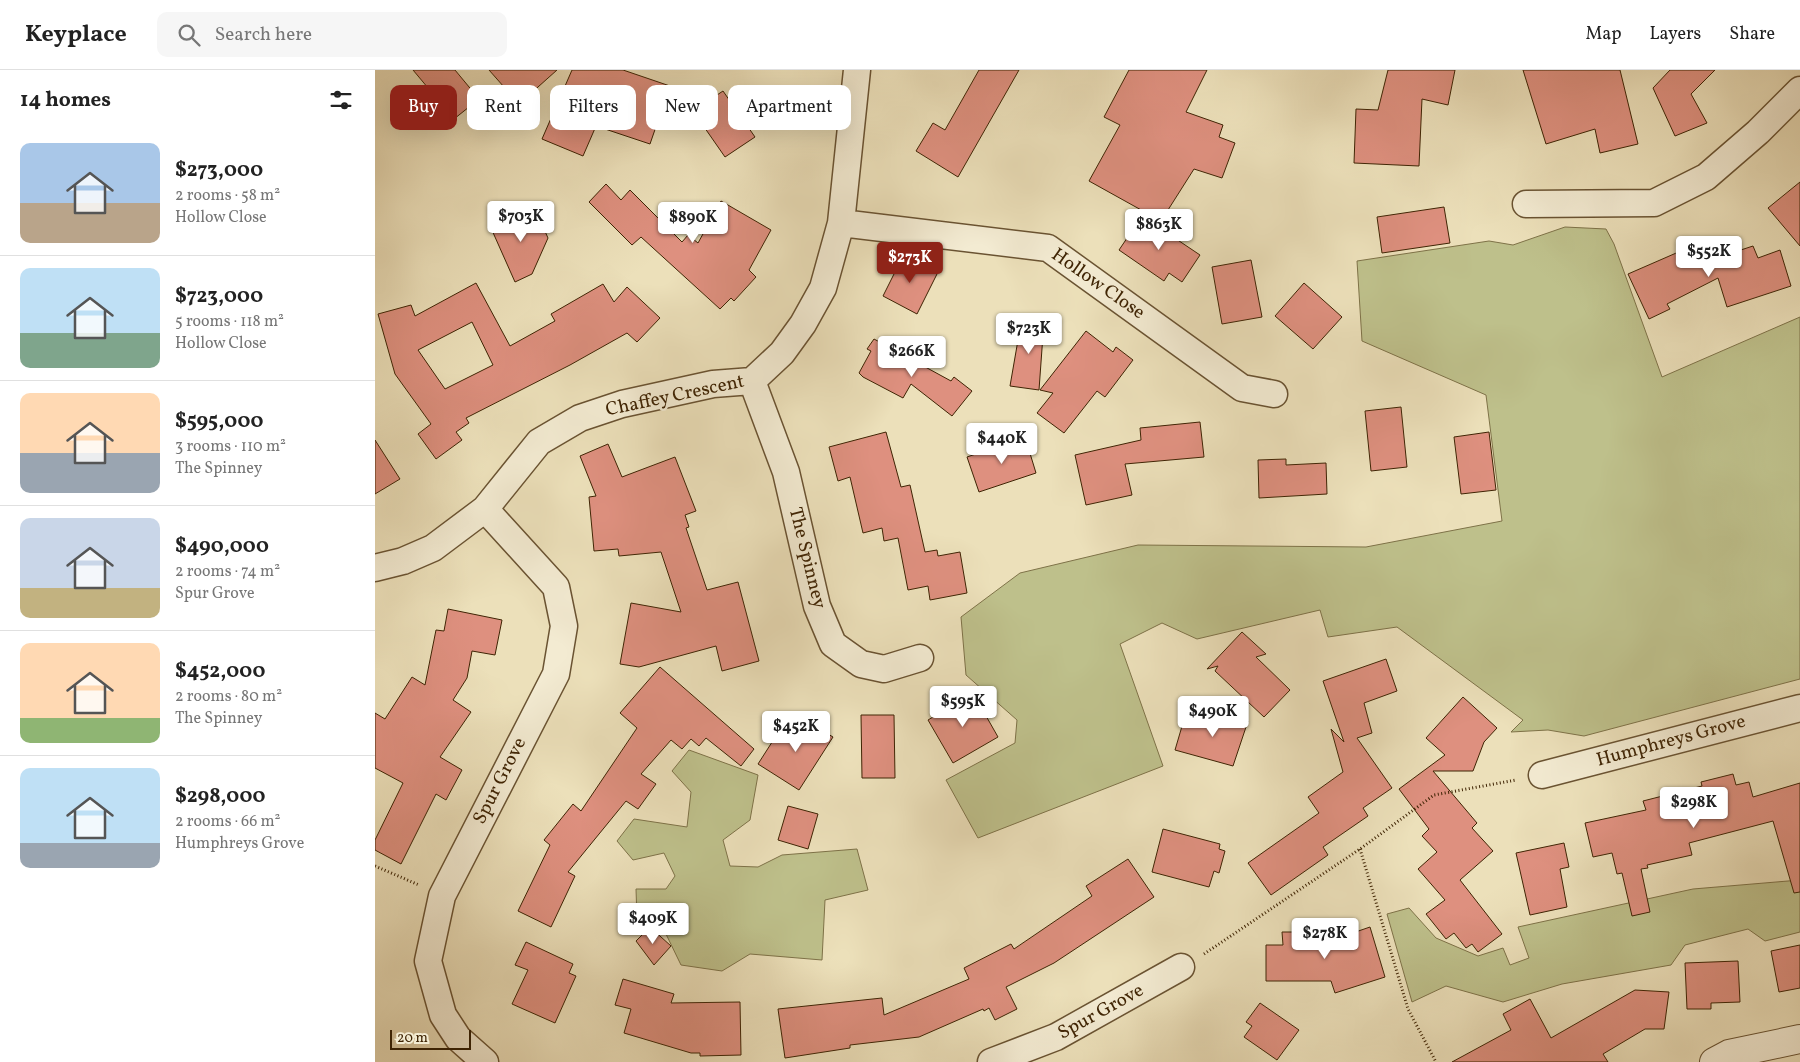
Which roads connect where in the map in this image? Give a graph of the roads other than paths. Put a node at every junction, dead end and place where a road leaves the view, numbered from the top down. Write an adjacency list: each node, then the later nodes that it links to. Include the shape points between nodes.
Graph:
1 (857, 70): 4 (street, Chaffey Crescent)
2 (1800, 90): 3 (street, via 1759,132 1706,177 1654,203)
3 (1527, 204)
4 (841, 223): 5 (street, Chaffey Crescent, via 823,288 803,324 782,353); 6 (street, Hollow Close, via 1048,248 1242,388)
5 (753, 381): 7 (street, Chaffey Crescent, via 713,384 622,404 580,418 539,442); 9 (street, The Spinney, via 786,472 817,606 833,644 861,664 884,670)
6 (1274, 394)
7 (485, 509): 8 (street, Chaffey Crescent, via 433,548 403,561); 14 (street, Spur Grove, via 556,587 564,626 556,674 442,896 427,961 443,1015 458,1038)
8 (375, 568)
9 (920, 658)
10 (1800, 708): 11 (street, Humphreys Grove)
11 (1542, 775)
12 (1181, 967): 15 (street, Spur Grove, via 1057,1038)
13 (1800, 1039): 16 (street, via 1729,1054)
14 (485, 1062)
15 (991, 1062)
16 (1714, 1062)

